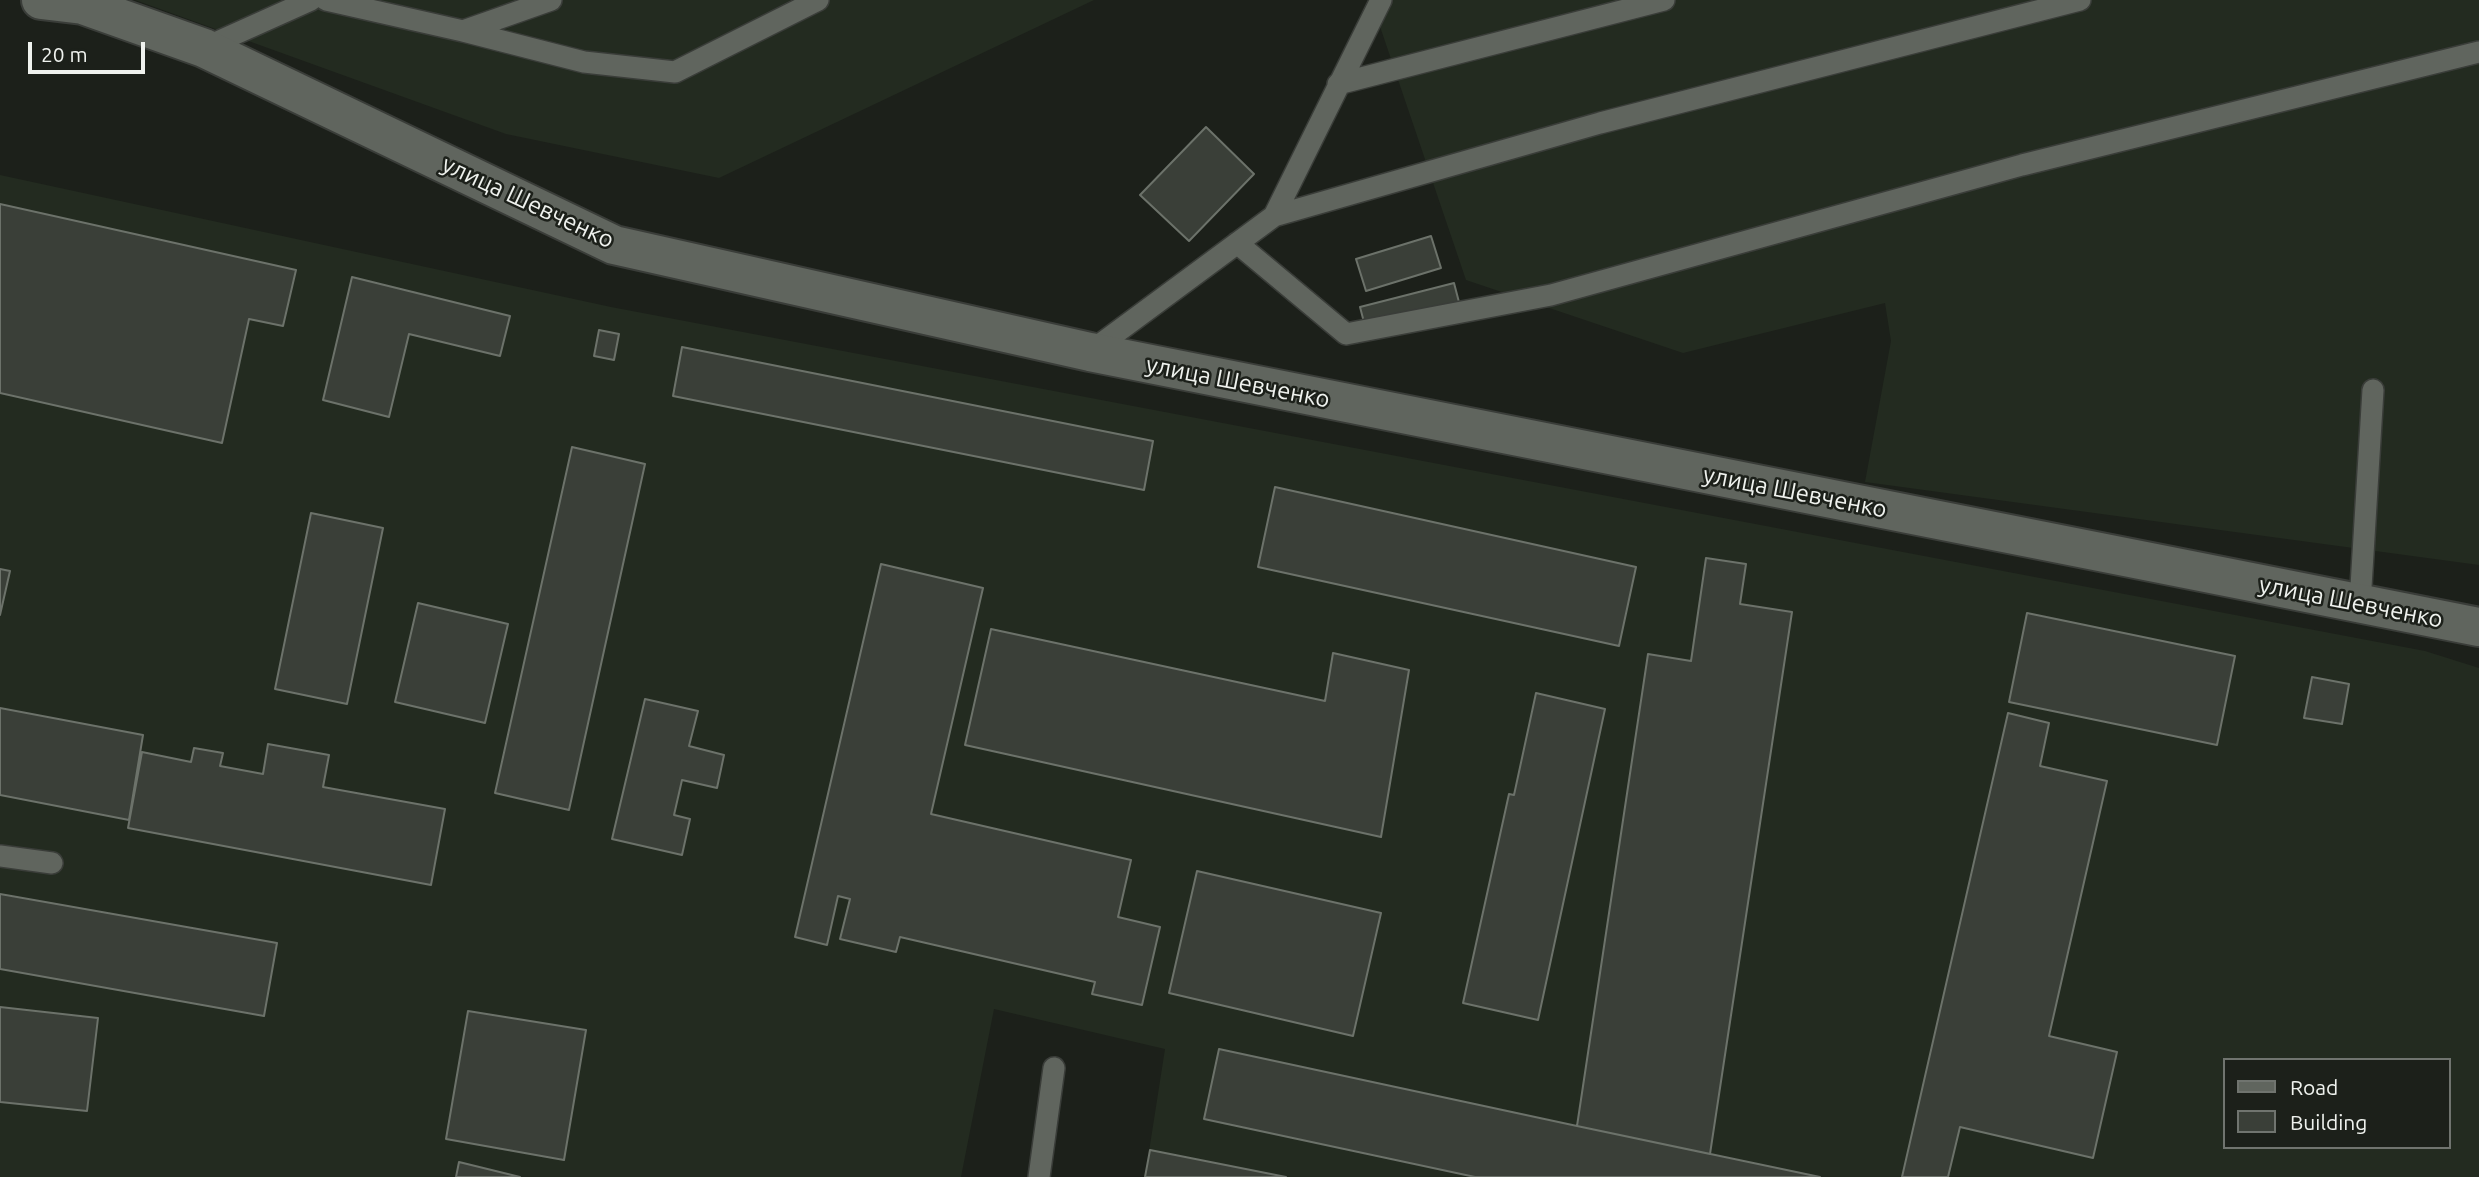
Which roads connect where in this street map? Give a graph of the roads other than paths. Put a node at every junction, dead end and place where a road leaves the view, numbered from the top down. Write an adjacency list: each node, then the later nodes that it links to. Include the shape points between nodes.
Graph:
1 (41, 0): 9 (street, улица Шевченко)
2 (312, 0): 11 (lane)
3 (326, 0): 10 (lane)
4 (551, 0): 10 (lane)
5 (818, 0): 10 (lane, via 675,72 584,62)
6 (1381, 0): 13 (lane)
7 (1664, 0): 13 (lane)
8 (2080, 0): 14 (lane, via 1600,123)
9 (87, 2): 11 (street, улица Шевченко)
10 (463, 31)
11 (204, 48): 16 (street, улица Шевченко, via 614,244)
12 (2479, 52): 15 (lane, via 2022,165 1552,295 1346,334)
13 (1338, 85): 14 (lane)
14 (1274, 216): 15 (lane)
15 (1237, 243): 16 (lane)
16 (1090, 352): 18 (street, улица Шевченко)
17 (2373, 390): 18 (lane)
18 (2360, 603): 19 (street, улица Шевченко)
19 (2479, 627)
20 (0, 856): 21 (lane)
21 (52, 863)
22 (1054, 1068): 23 (lane)
23 (1039, 1177)

